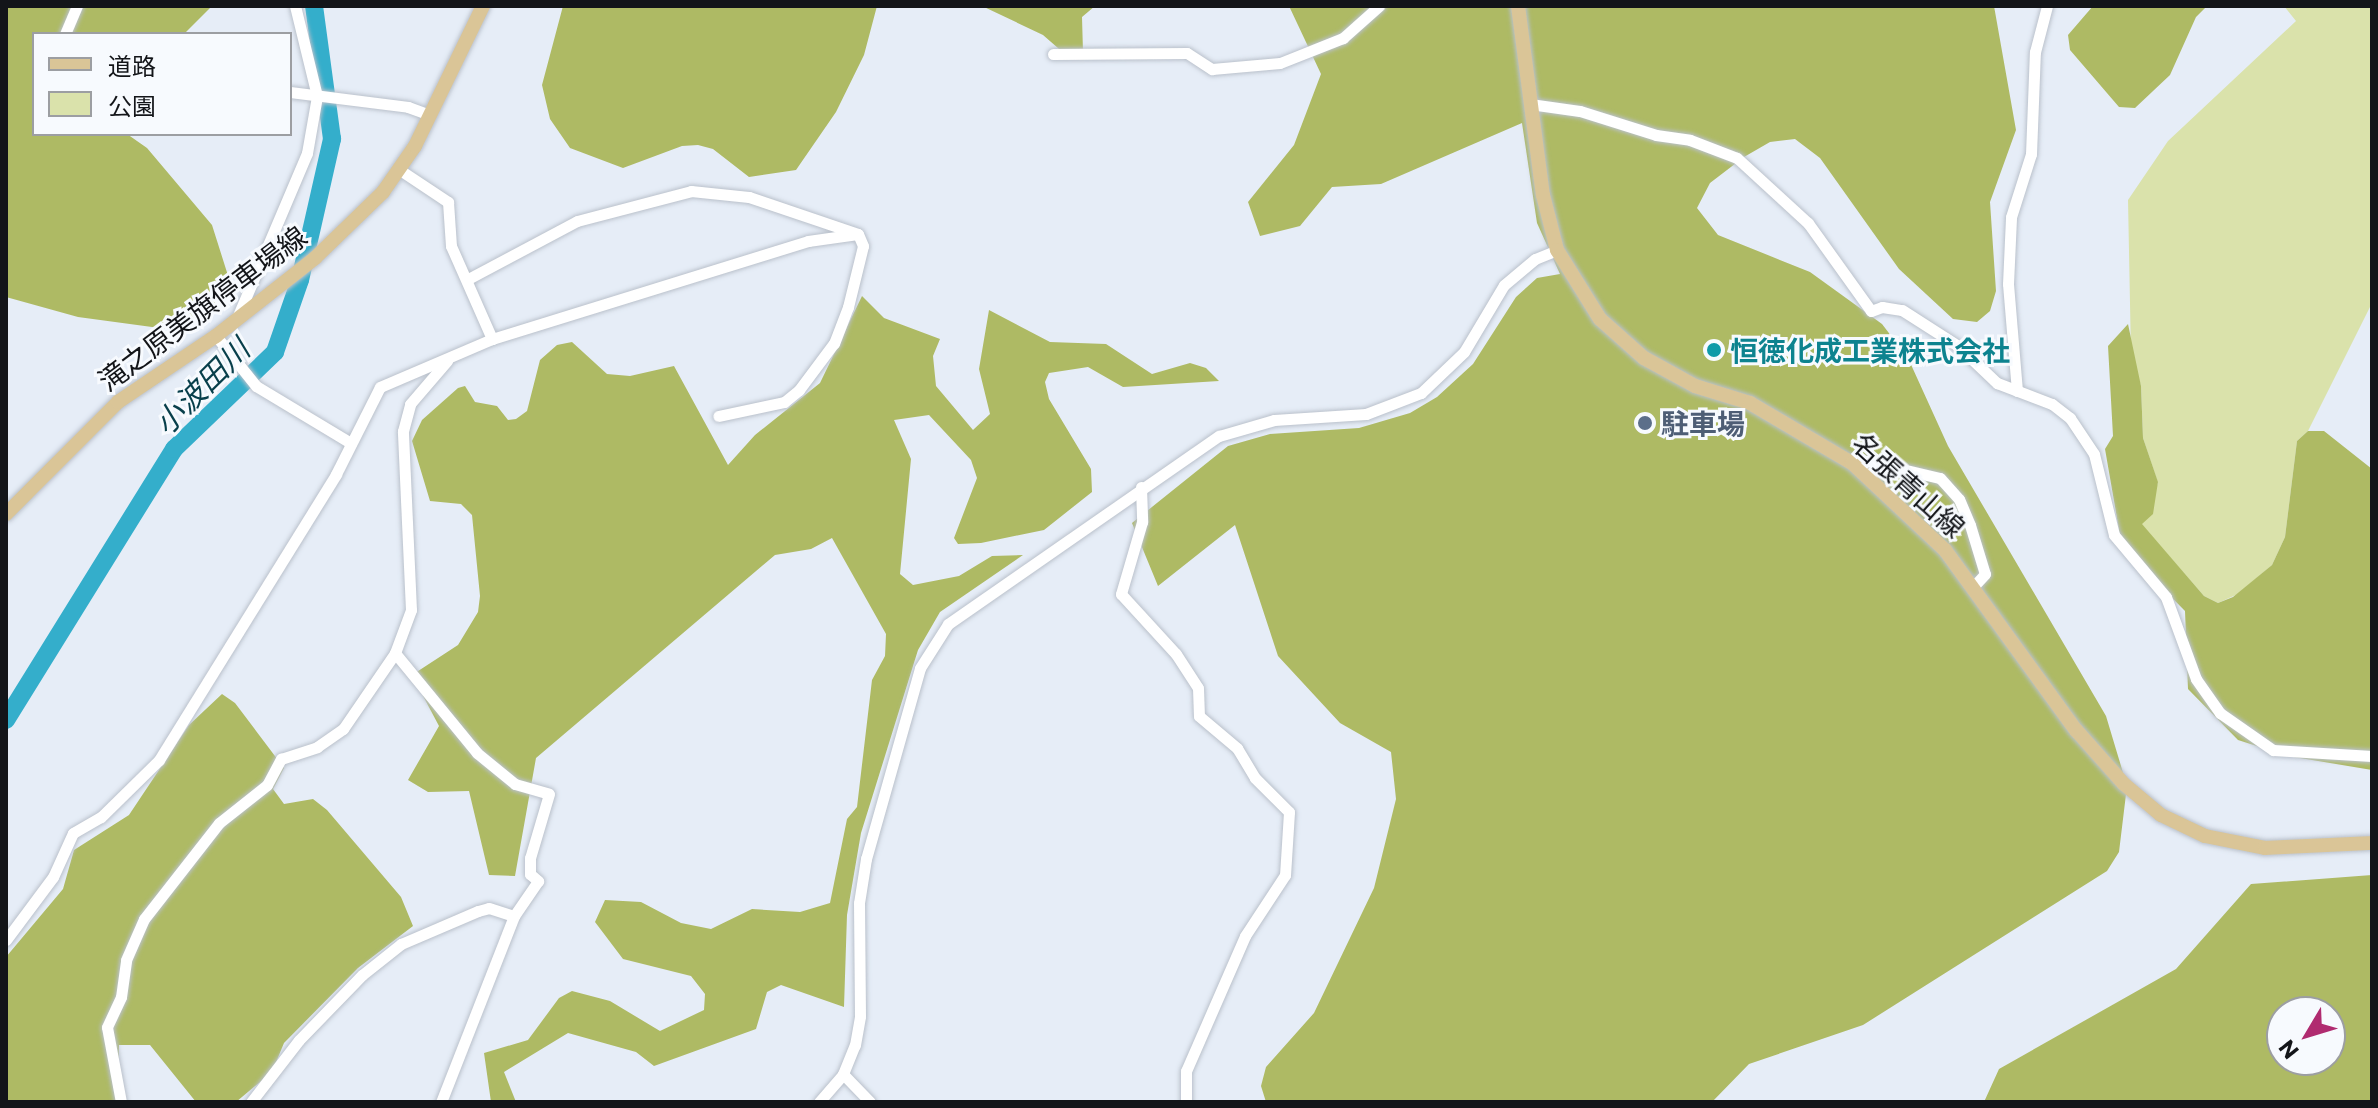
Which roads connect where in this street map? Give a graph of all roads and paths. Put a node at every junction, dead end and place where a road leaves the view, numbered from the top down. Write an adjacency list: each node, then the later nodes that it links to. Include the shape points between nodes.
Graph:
1 (77, 6): 7 (street)
2 (295, 6): 10 (street)
3 (483, 6): 12 (main road, 滝之原美旗停車場線)
4 (1379, 6): 8 (street, via 1343,38 1280,63 1212,69 1187,53)
5 (1518, 6): 11 (main road, 名張青山線)
6 (2047, 6): 21 (street, via 2035,52 2031,154 2011,217 2008,284)
7 (66, 32)
8 (1053, 54)
9 (292, 92): 10 (street)
10 (319, 96): 12 (street, via 408,107); 17 (street, via 307,153)
11 (1530, 104): 15 (main road, 名張青山線); 21 (street, via 1580,111 1737,158 1808,223 1871,311 1902,310 1958,346 1997,383)
12 (430, 115): 13 (main road, 滝之原美旗停車場線)
13 (400, 170): 16 (street, via 448,202 451,246); 17 (main road, 滝之原美旗停車場線, via 315,258)
14 (858, 234): 16 (street, via 749,197 691,191 577,221); 19 (street, via 808,241); 22 (street, via 863,246 848,307 834,343 799,390 784,402)
15 (1557, 250): 24 (main road, 名張青山線, via 1600,319 1644,358 1695,386 1750,403); 25 (street, via 1535,259 1504,285 1464,352 1412,398 1366,414 1243,426)
16 (468, 279): 19 (street)
17 (236, 319): 18 (main road, 滝之原美旗停車場線)
18 (216, 336): 23 (street, via 256,386); 26 (main road, 滝之原美旗停車場線, via 118,402)
19 (492, 339): 20 (street)
20 (450, 358): 23 (street, via 380,387); 28 (street, via 410,404 403,431 411,610)
21 (2017, 391): 29 (street, via 2052,404 2085,437 2103,477 2114,535 2166,597 2196,679 2220,713 2273,750)
22 (718, 416)
23 (351, 443): 32 (street, via 159,760 101,817 73,833 53,877)
24 (1852, 463): 27 (main road, 名張青山線, via 1945,550); 27 (street, via 1868,461 1940,478 1959,499 1970,525 1985,574)
25 (1141, 487): 33 (street, via 965,609 925,658 866,859 857,933 859,1031); 39 (street, via 1142,522 1121,594 1191,677 1198,688 1199,716 1237,748 1255,778 1289,812 1285,875 1245,936 1186,1071)
26 (6, 514)
27 (1974, 586): 30 (main road, 名張青山線, via 2076,730 2124,784 2161,815 2205,836 2265,848)
28 (395, 653): 31 (street, via 477,753 515,784 549,794 530,858 530,874 538,881); 34 (street, via 343,729 317,747 281,759 267,785 219,823 144,919 107,1027)
29 (2372, 756)
30 (2372, 843)
31 (514, 916): 35 (street, via 489,908 401,944 362,975 299,1040); 36 (street)
32 (6, 940)
33 (843, 1074): 37 (street); 38 (street)
34 (121, 1102)
35 (251, 1102)
36 (441, 1102)
37 (819, 1102)
38 (870, 1102)
39 (1186, 1102)

